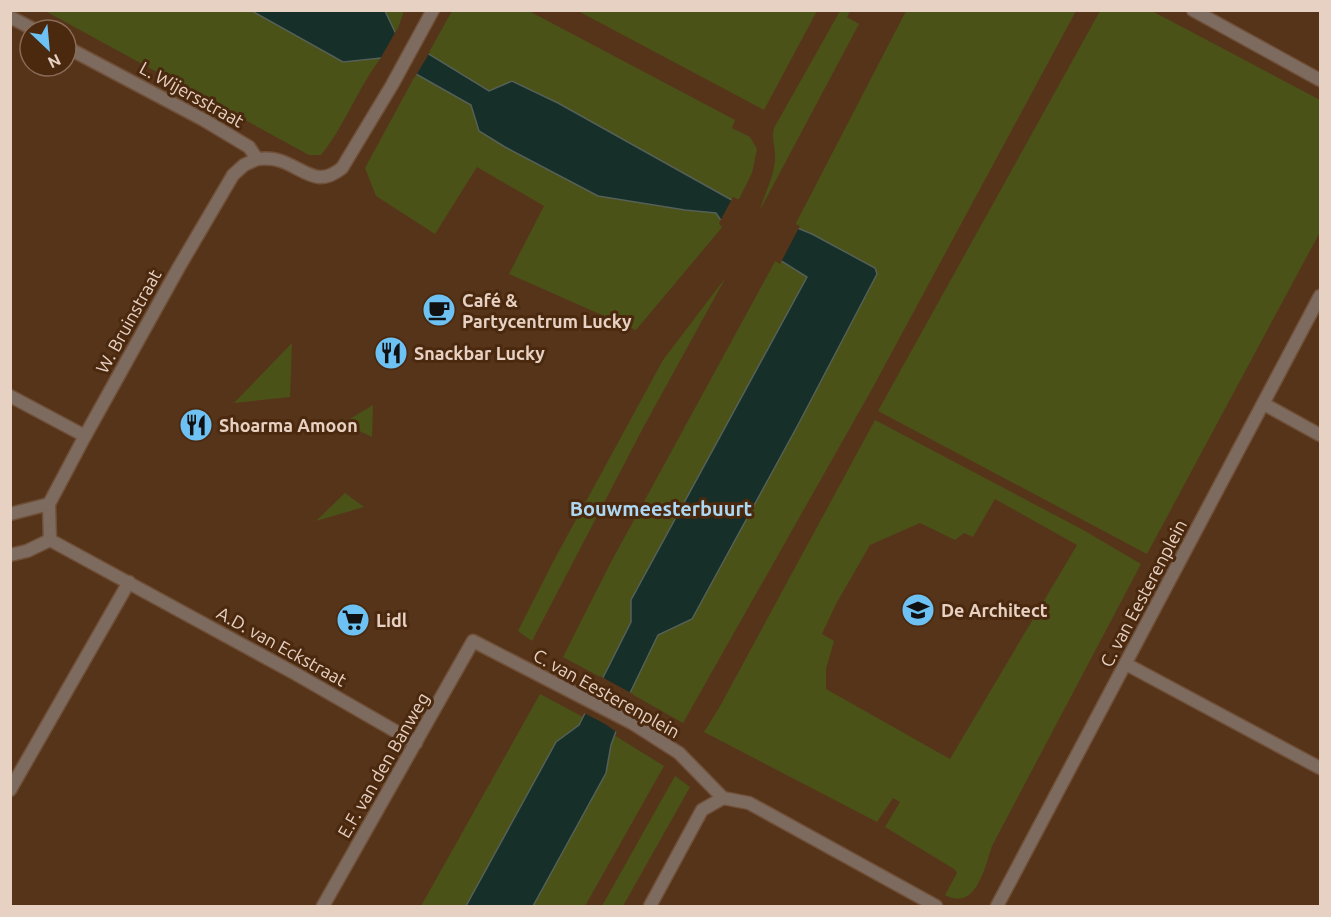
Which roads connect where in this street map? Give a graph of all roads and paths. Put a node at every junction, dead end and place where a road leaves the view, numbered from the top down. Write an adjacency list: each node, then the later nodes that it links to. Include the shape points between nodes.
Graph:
1 (433, 10): 5 (street, via 342,168 332,176 316,178 279,160)
2 (1193, 10): 4 (street)
3 (78, 53): 5 (street, L. Wijersstraat, via 204,120 249,147)
4 (1320, 80)
5 (257, 159): 10 (street, W. Bruinstraat, via 234,176)
6 (1320, 296): 8 (street, C. van Eesterenplein)
7 (10, 396): 10 (street)
8 (1264, 404): 9 (street); 17 (street, C. van Eesterenplein)
9 (1320, 435)
10 (85, 436): 11 (street)
11 (49, 504): 12 (street); 13 (street)
12 (10, 514)
13 (50, 540): 14 (street); 15 (street, A.D. van Eckstraat)
14 (10, 555)
15 (129, 582): 18 (street, A.D. van Eckstraat); 20 (street)
16 (473, 641): 18 (street, E.F. van den Banweg); 21 (street, C. van Eesterenplein, via 632,723 679,753)
17 (1126, 664): 19 (street); 25 (street, C. van Eesterenplein)
18 (416, 743): 22 (street, E.F. van den Banweg)
19 (1320, 768)
20 (10, 790)
21 (723, 798): 23 (street, via 702,810); 24 (street, via 749,803)
22 (323, 906)
23 (650, 906)
24 (936, 906)
25 (997, 906)

